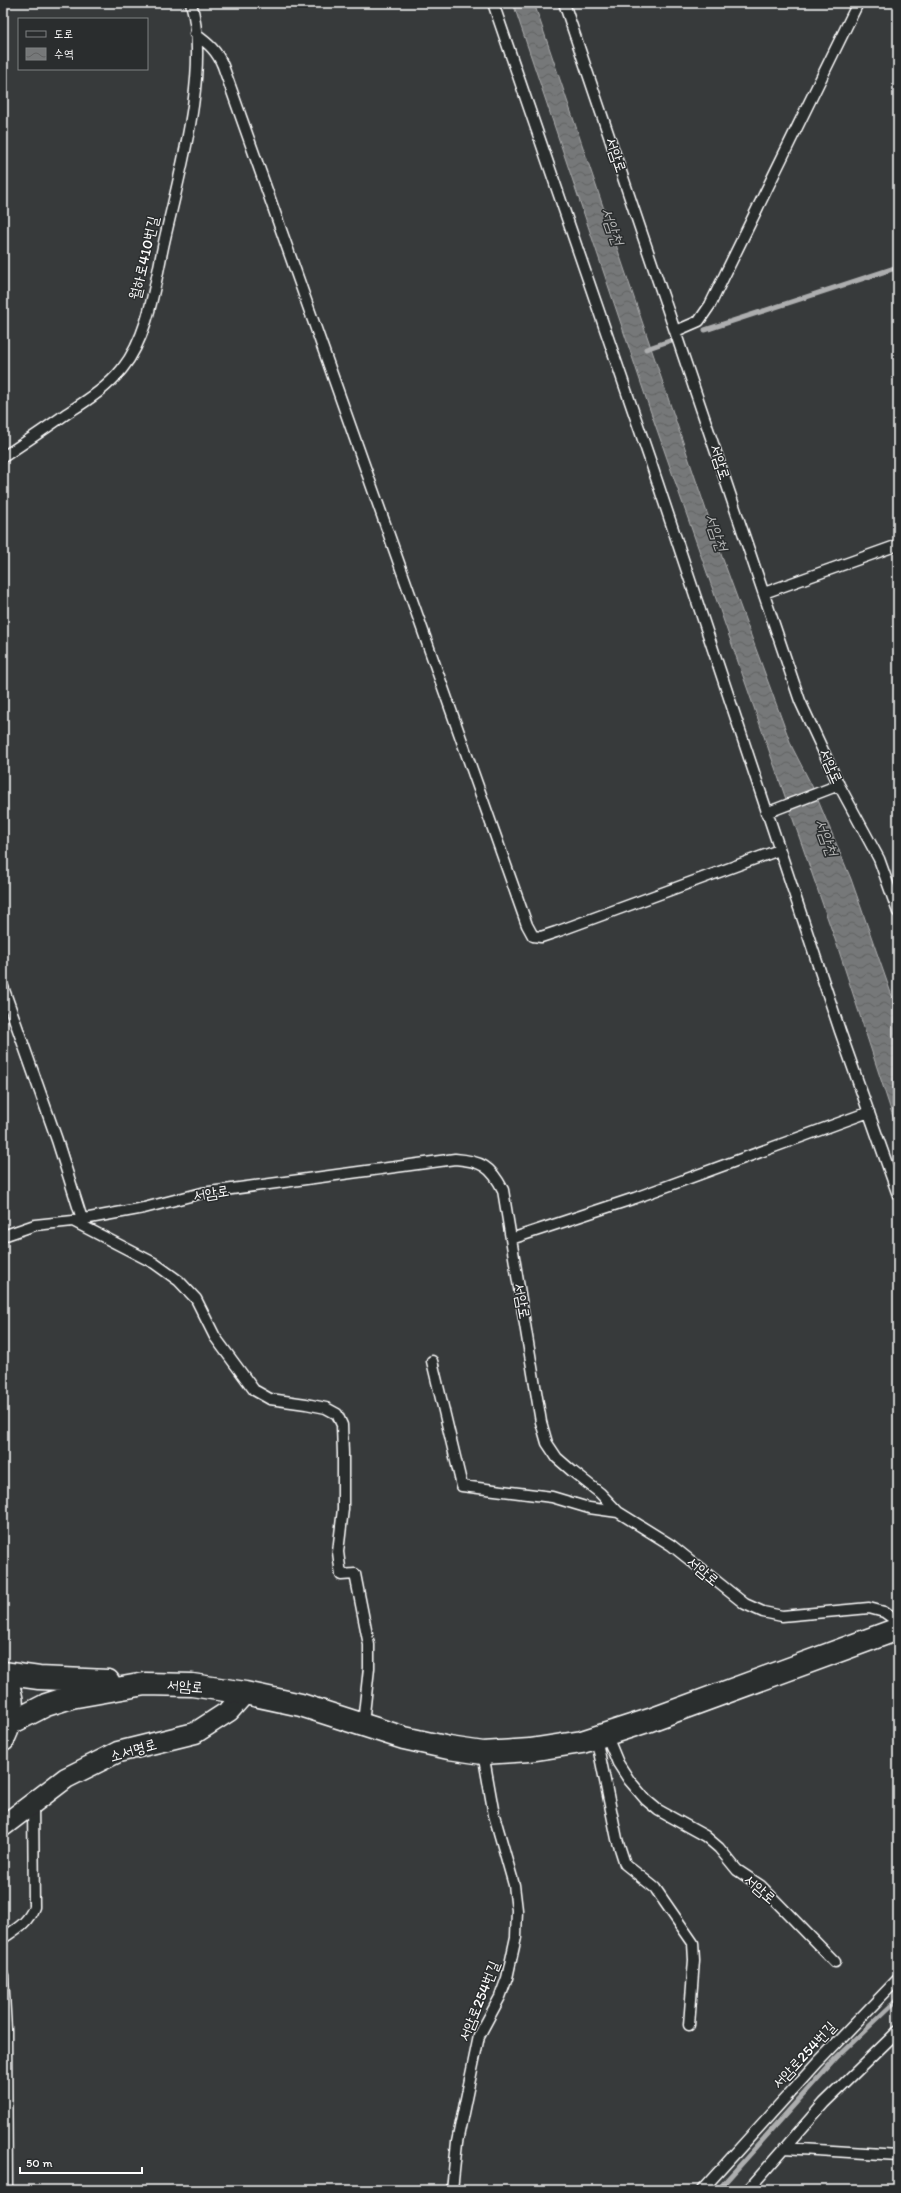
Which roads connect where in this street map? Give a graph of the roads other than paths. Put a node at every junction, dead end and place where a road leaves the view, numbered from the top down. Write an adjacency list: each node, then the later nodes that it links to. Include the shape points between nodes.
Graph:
1 (190, 3): 5 (lane, 월하로410번길)
2 (493, 3): 11 (lane, via 640,430)
3 (564, 3): 6 (lane, 서암로)
4 (858, 3): 6 (lane, via 710,305 699,321)
5 (195, 34): 7 (lane, 월하로410번길, via 192,114 154,286 135,349 115,377 96,396); 12 (lane, via 218,53 223,66 422,632 533,936 541,937 556,932)
6 (676, 331): 9 (lane, 서암로)
7 (3, 457)
8 (898, 546): 9 (lane)
9 (764, 593): 10 (lane, 서암로, via 800,701)
10 (836, 787): 11 (lane); 13 (lane, 서암로, via 879,859)
11 (766, 813): 12 (lane)
12 (779, 850): 15 (lane)
13 (898, 912)
14 (3, 987): 17 (lane, via 57,1140)
15 (869, 1112): 16 (lane); 19 (lane, via 635,1198)
16 (898, 1195)
17 (78, 1220): 18 (lane, 서암로, via 35,1225); 19 (lane, 서암로, via 144,1208 202,1193 455,1159 480,1163 496,1176 502,1190); 28 (lane, via 154,1263 178,1281 196,1299 215,1337 254,1390 270,1399 326,1408 337,1414 342,1425 343,1462 343,1509 338,1552 341,1575 355,1574 369,1645)
18 (3, 1236)
19 (511, 1239): 21 (lane, 서암로, via 541,1422 547,1443 557,1458 600,1493)
20 (432, 1361): 21 (lane, via 462,1486 552,1497 589,1508)
21 (618, 1512): 22 (lane, 서암로, via 671,1545 745,1604 763,1612 782,1616 869,1608 884,1612)
22 (898, 1622)
23 (898, 1629): 30 (street, 서암로)
24 (3, 1673): 26 (street, via 40,1678)
25 (3, 1676): 29 (street, via 10,1688 13,1706)
26 (145, 1684): 27 (street, 서암로, via 192,1685); 29 (street, 서암로, via 71,1697 46,1705)
27 (244, 1693): 28 (street, 서암로, via 301,1704); 32 (street, 소서명로, via 228,1711 195,1733 118,1752 66,1778)
28 (363, 1723): 31 (street, 서암로, via 404,1738)
29 (7, 1731)
30 (601, 1735): 31 (street, 서암로, via 582,1742 530,1750); 35 (lane, 서암로, via 629,1780 646,1800 658,1810 705,1836 737,1870 761,1886); 38 (lane, via 617,1839 625,1864 655,1888 693,1943)
31 (483, 1753): 43 (lane, 서암로254번길, via 494,1815 514,1885 517,1910 516,1937 500,1997 479,2036 457,2142)
32 (32, 1803): 33 (street, 소서명로); 34 (lane, via 34,1907 30,1918 23,1925)
33 (3, 1826)
34 (3, 1938)
35 (835, 1962)
36 (3, 1975): 42 (lane)
37 (898, 1979): 44 (lane, 서암로254번길, via 818,2062)
38 (689, 2025)
39 (898, 2031): 40 (lane, via 856,2071)
40 (784, 2148): 41 (lane); 45 (lane)
41 (898, 2155)
42 (7, 2190)
43 (452, 2190)
44 (702, 2190)
45 (748, 2190)

